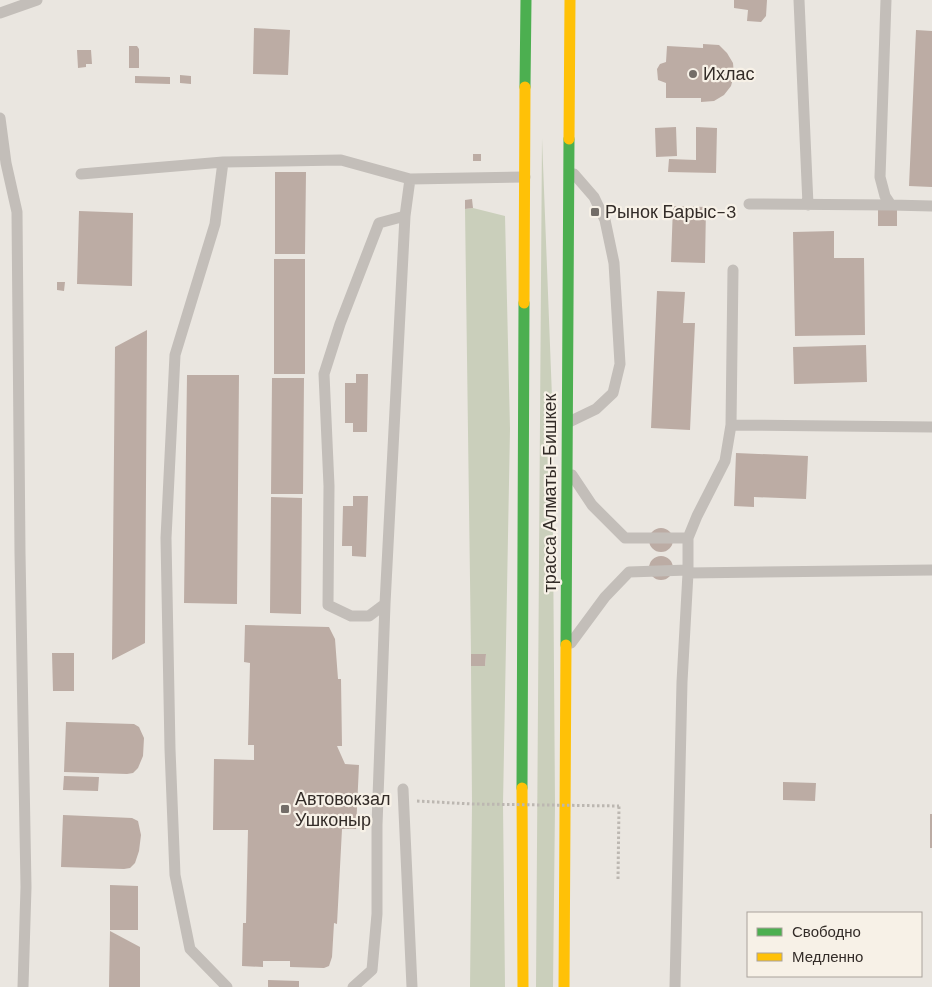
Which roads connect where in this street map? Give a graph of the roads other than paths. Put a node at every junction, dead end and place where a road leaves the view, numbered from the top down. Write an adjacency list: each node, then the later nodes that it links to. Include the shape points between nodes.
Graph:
1 (37, 0): 6 (lane)
2 (526, 0): 11 (highway, трасса Алматы-Бишкек)
3 (570, 0): 9 (highway, трасса Алматы-Бишкек)
4 (799, 0): 15 (lane)
5 (886, 0): 14 (lane, via 880,177 885,196)
6 (0, 12)
7 (0, 118): 29 (lane, via 17,212 26,887)
8 (223, 162): 10 (lane); 12 (lane, via 341,160); 30 (lane, via 215,224 175,355 166,538 175,875 190,949)
9 (569, 169): 19 (highway, трасса Алматы-Бишкек); 19 (lane, via 594,197 605,220 614,263 620,364 612,393 596,409)
10 (81, 174)
11 (525, 177): 12 (lane); 33 (highway, трасса Алматы-Бишкек)
12 (410, 179): 17 (lane)
13 (749, 204): 15 (lane)
14 (891, 204): 15 (lane); 16 (lane)
15 (808, 205)
16 (932, 206)
17 (405, 216): 26 (lane); 26 (lane, via 379,223 324,374 329,486 328,605 351,616 369,616)
18 (733, 270): 20 (lane)
19 (568, 423): 22 (highway, трасса Алматы-Бишкек)
20 (731, 425): 21 (lane); 23 (lane, via 725,462)
21 (932, 427)
22 (567, 468): 23 (lane, via 592,505 625,538); 27 (highway, трасса Алматы-Бишкек)
23 (688, 538): 25 (lane)
24 (932, 570): 25 (lane)
25 (688, 571): 27 (lane, via 629,572 605,597); 35 (lane)
26 (385, 604): 31 (lane, via 377,914 372,970)
27 (567, 649): 34 (highway, трасса Алматы-Бишкек)
28 (404, 795): 32 (lane)
29 (23, 987)
30 (227, 987)
31 (352, 987)
32 (412, 987)
33 (523, 987)
34 (564, 987)
35 (674, 987)

